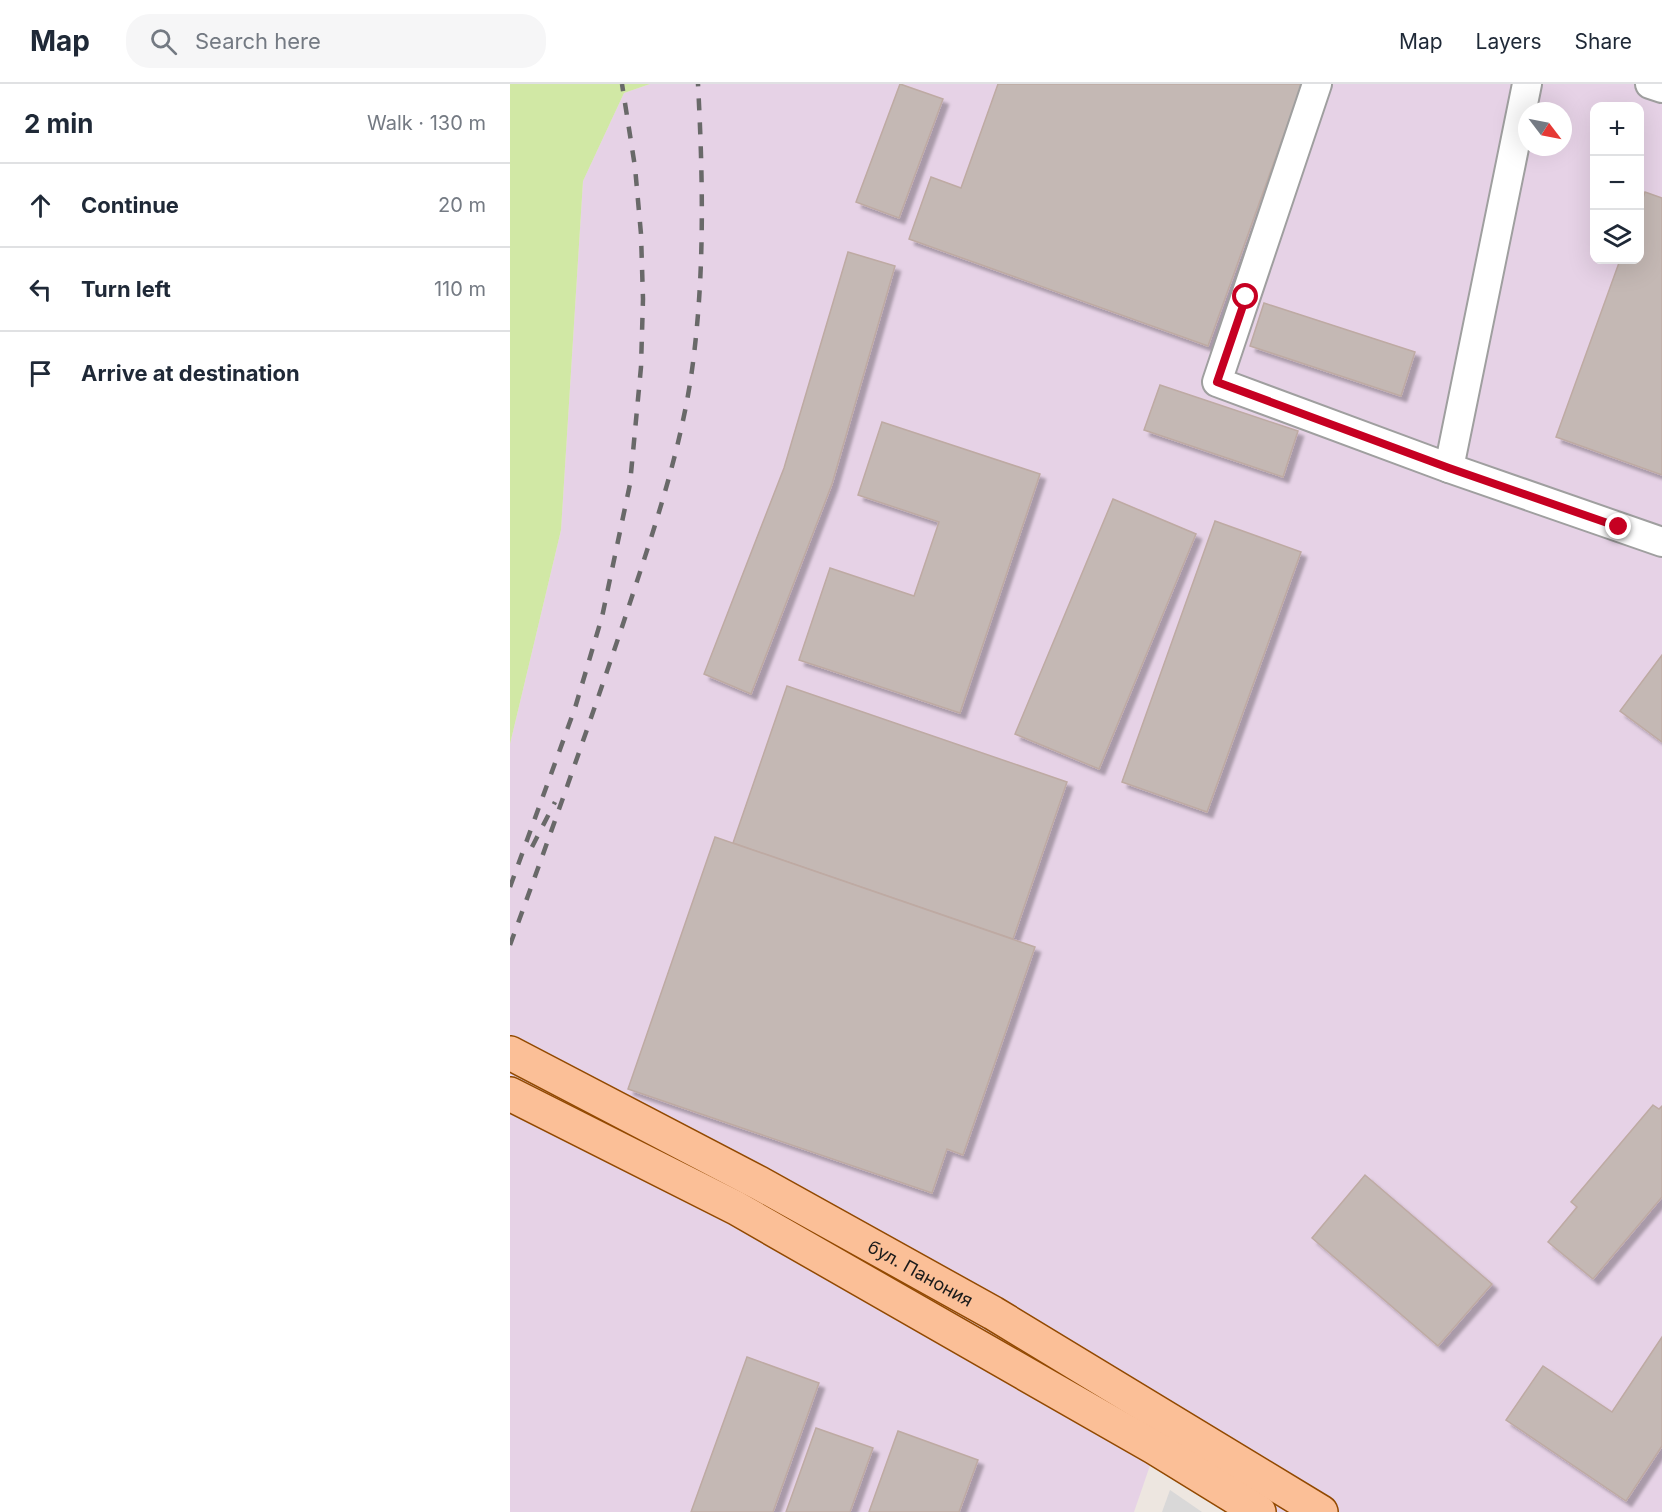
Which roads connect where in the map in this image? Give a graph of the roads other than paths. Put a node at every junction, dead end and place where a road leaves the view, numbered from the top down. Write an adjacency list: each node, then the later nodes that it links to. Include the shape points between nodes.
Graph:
1 (1317, 84): 5 (street, via 1217,382)
2 (1527, 84): 5 (street)
3 (1650, 84): 4 (street)
4 (1662, 88)
5 (1449, 468): 6 (street)
6 (1662, 542)
7 (510, 1053): 10 (main road, бул. Панония, via 759,1183 993,1313)
8 (510, 1094): 9 (main road, бул. Панония, via 736,1208 1155,1448)
9 (1259, 1512)
10 (1321, 1512)

